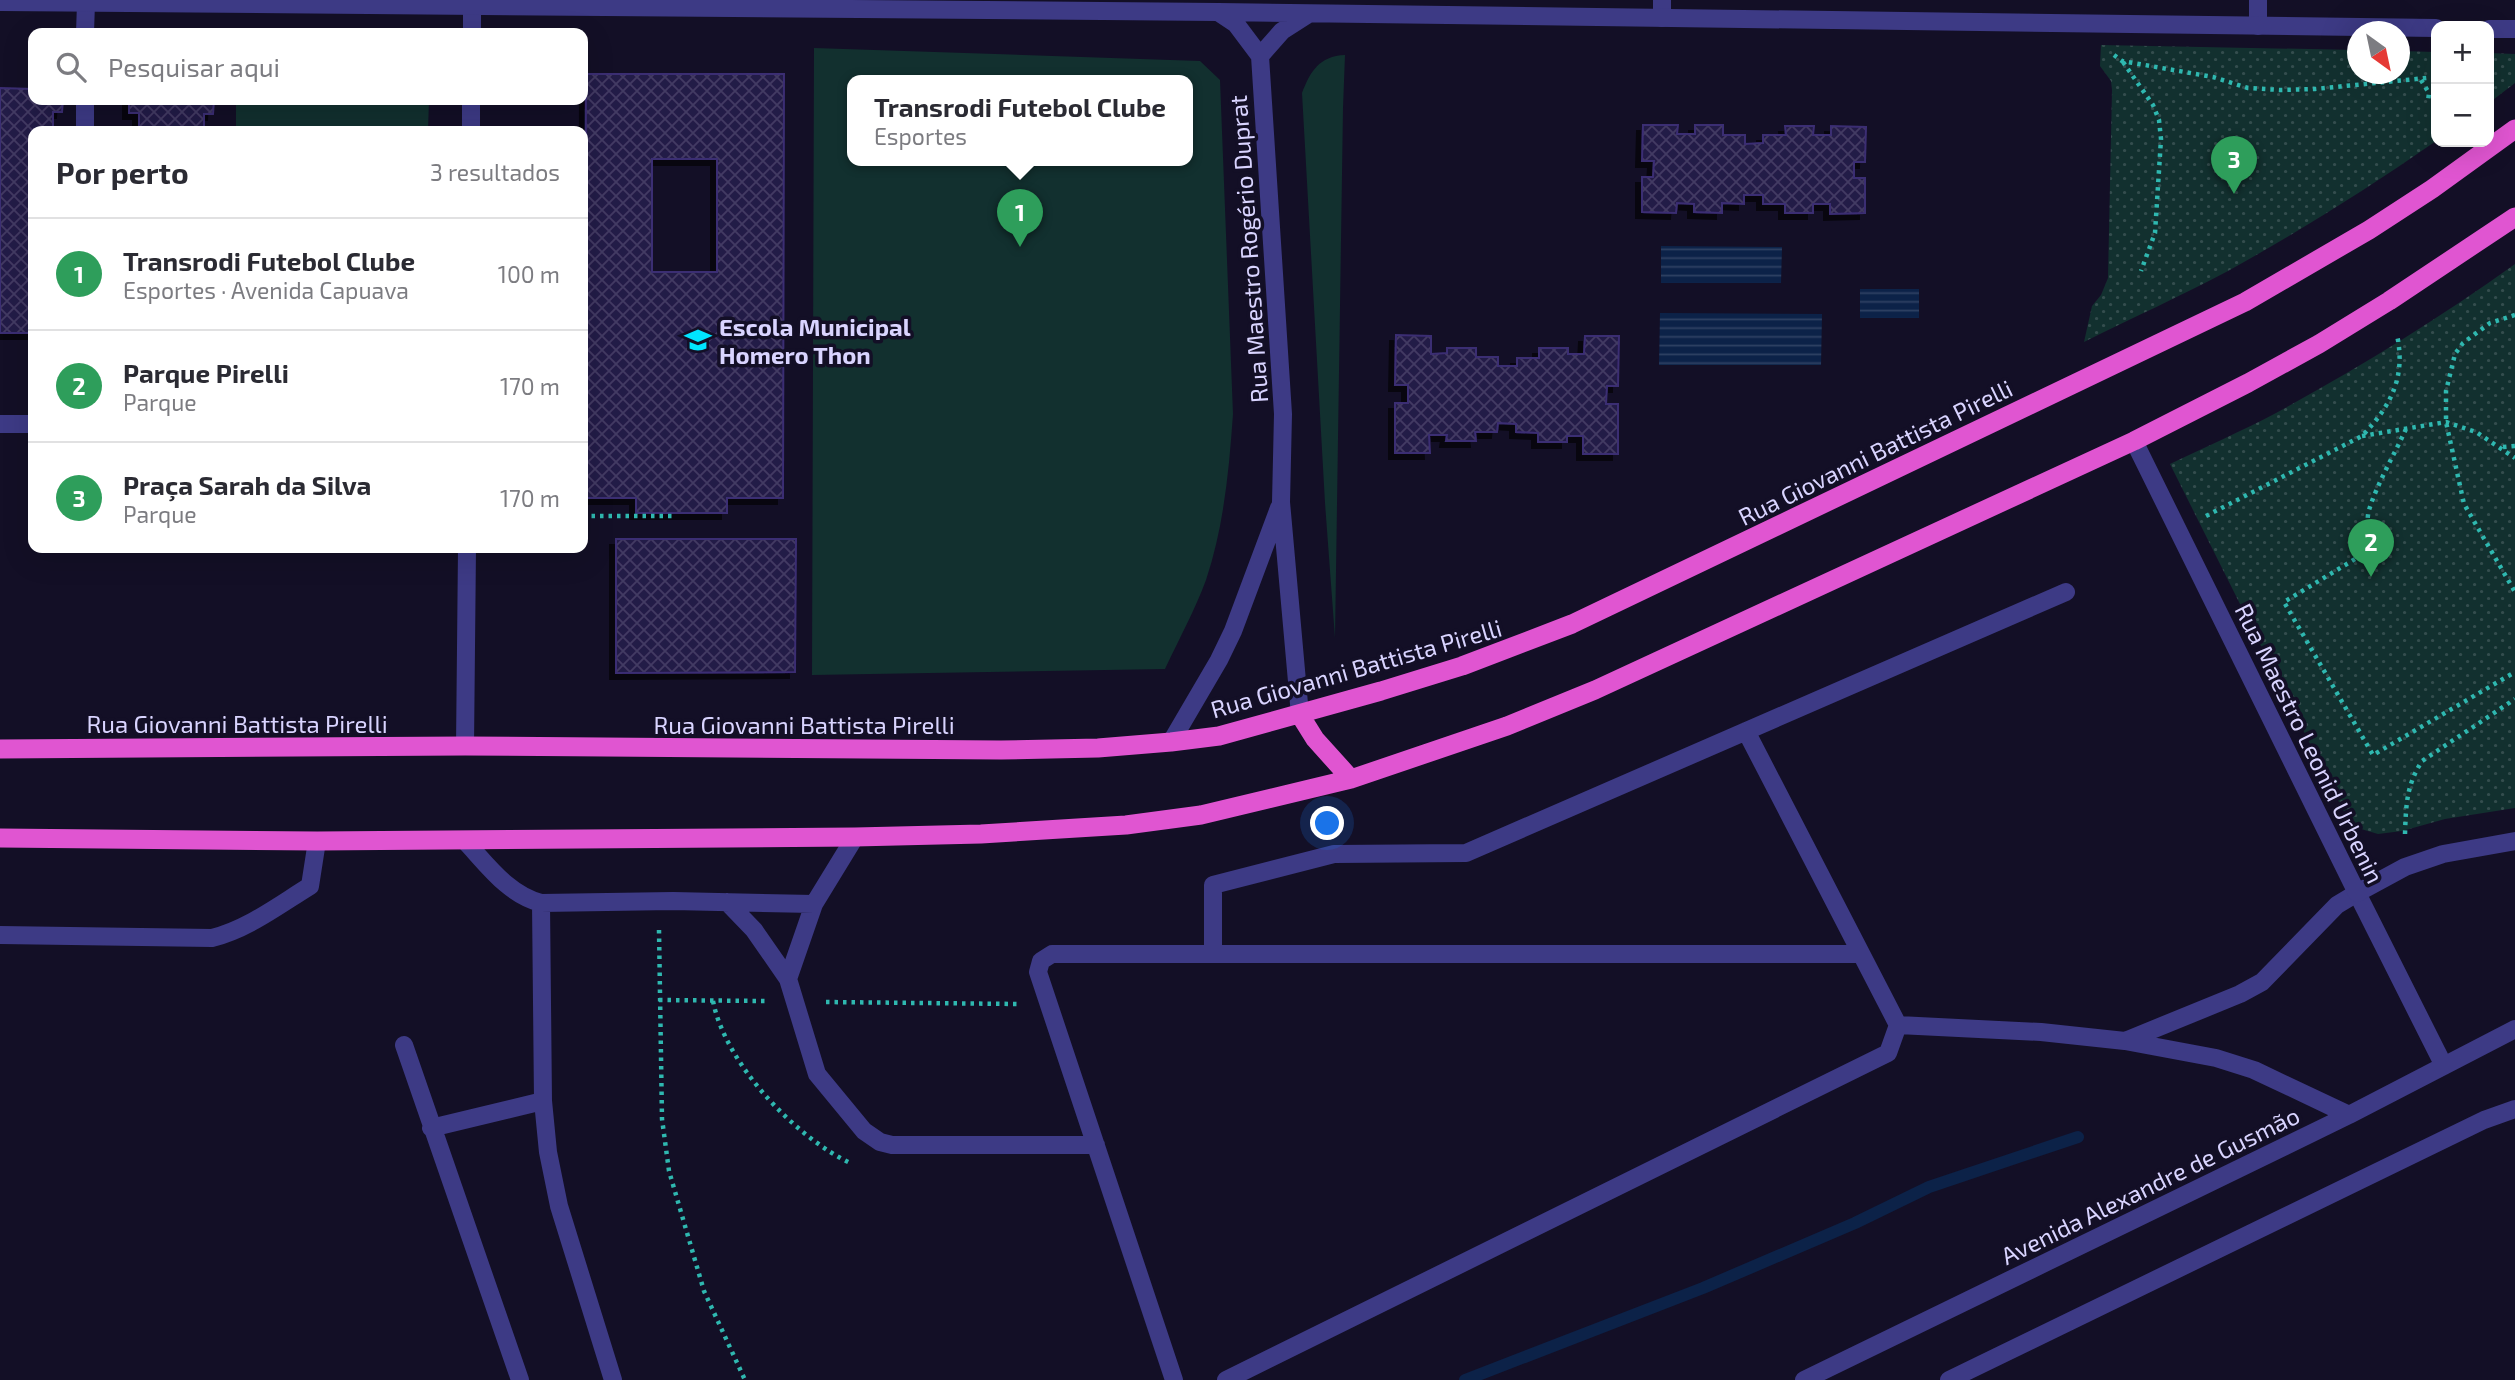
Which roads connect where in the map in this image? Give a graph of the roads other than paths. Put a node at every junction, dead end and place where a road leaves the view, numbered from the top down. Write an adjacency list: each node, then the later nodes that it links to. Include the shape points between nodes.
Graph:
1 (2258, 0): 10 (street)
2 (0, 2): 4 (street)
3 (252, 2): 4 (street); 5 (street)
4 (86, 3): 11 (street)
5 (472, 3): 6 (street); 12 (street)
6 (1067, 6): 8 (street)
7 (1662, 9): 9 (street); 10 (street)
8 (1218, 12): 9 (street); 16 (street, via 1236,24)
9 (1310, 14): 16 (street, via 1282,31)
10 (2258, 26): 13 (street)
11 (85, 28)
12 (472, 28)
13 (2431, 28)
14 (2494, 29): 15 (street)
15 (2515, 29)
16 (1260, 56): 26 (street, Rua Maestro Rogério Duprat, via 1283,414)
17 (85, 105): 19 (street)
18 (471, 105): 20 (street)
19 (85, 126)
20 (471, 126)
21 (2515, 129): 29 (highway, Rua Giovanni Battista Pirelli, via 2369,230 2245,302 1572,624 1462,666)
22 (2515, 217): 25 (highway, via 2319,344)
23 (0, 424): 24 (street)
24 (28, 424)
25 (2134, 441): 34 (highway, via 1595,690); 40 (street, Rua Maestro Leonid Urbenin)
26 (1282, 502): 29 (street, Rua Maestro Rogério Duprat); 31 (street, Rua Maestro Rogério Duprat, via 1233,631)
27 (467, 553): 32 (street)
28 (2066, 592): 30 (street)
29 (1300, 715): 31 (highway, Rua Giovanni Battista Pirelli, via 1219,736); 34 (highway)
30 (1746, 731): 45 (street, via 1466,853 1334,854 1213,885); 46 (street)
31 (1171, 742): 32 (highway, Rua Giovanni Battista Pirelli, via 1001,750)
32 (465, 746): 33 (highway, Rua Giovanni Battista Pirelli)
33 (0, 749)
34 (1351, 779): 35 (highway, via 1201,815 1126,825)
35 (855, 837): 37 (highway); 43 (street)
36 (0, 838): 38 (highway)
37 (464, 840): 38 (highway); 42 (street, via 512,890)
38 (317, 841): 44 (street, via 310,886 226,934 212,938)
39 (2515, 841): 40 (street, via 2443,854 2404,867)
40 (2357, 893): 50 (street, via 2337,905 2262,982); 52 (street, Rua Maestro Leonid Urbenin)
41 (727, 902): 42 (street); 43 (street); 47 (street, via 754,930)
42 (541, 903): 53 (street)
43 (814, 904): 47 (street)
44 (0, 934)
45 (1213, 954): 46 (street); 57 (street, via 1052,954 1041,961 1038,972)
46 (1861, 954): 48 (street)
47 (788, 979): 57 (street, via 817,1074 864,1131 880,1142)
48 (1898, 1025): 50 (street, via 2042,1031); 61 (street, via 1888,1053)
49 (2515, 1029): 52 (street, Avenida Alexandre de Gusmão)
50 (2124, 1041): 55 (street, via 2254,1070)
51 (404, 1045): 56 (street)
52 (2444, 1066): 55 (street, Avenida Alexandre de Gusmão)
53 (542, 1101): 56 (street); 59 (street, via 559,1206)
54 (2515, 1109): 63 (street)
55 (2349, 1115): 62 (street, Avenida Alexandre de Gusmão)
56 (431, 1128): 58 (street)
57 (1096, 1144): 60 (street)
58 (520, 1380)
59 (614, 1380)
60 (1174, 1380)
61 (1226, 1380)
62 (1804, 1380)
63 (1949, 1380)

